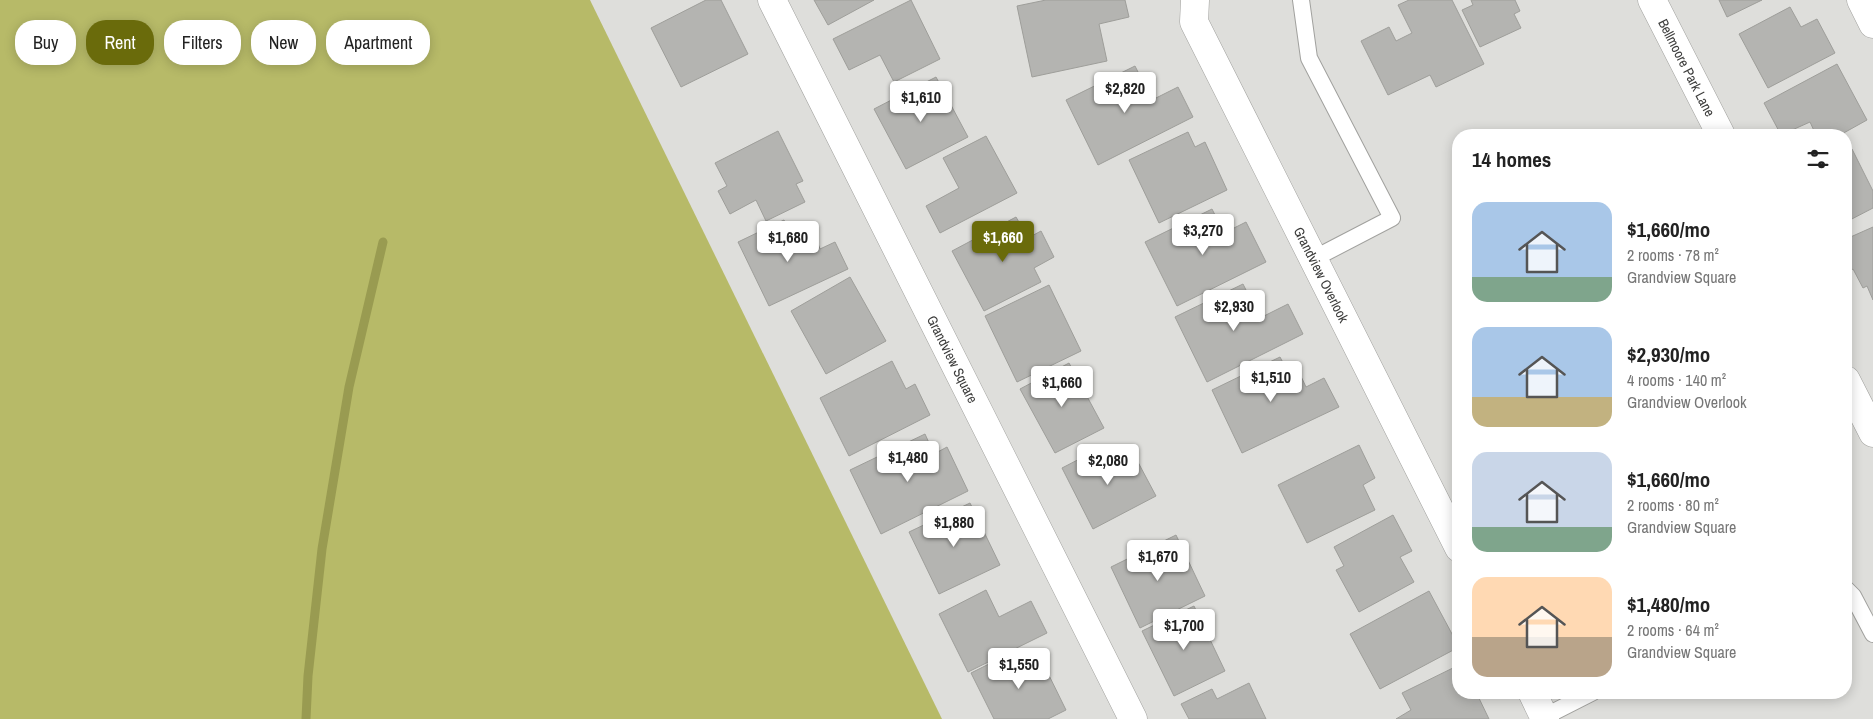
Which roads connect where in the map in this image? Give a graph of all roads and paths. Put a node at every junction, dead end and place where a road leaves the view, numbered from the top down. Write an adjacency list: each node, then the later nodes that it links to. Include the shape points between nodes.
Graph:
1 (772, 0): 17 (street, Grandview Square)
2 (1195, 0): 8 (street, Grandview Overlook, via 1194,22)
3 (1301, 0): 8 (lane, via 1309,58 1392,218)
4 (1652, 0): 7 (street, Bellmoore Park Lane)
5 (1861, 0): 6 (street)
6 (1873, 24)
7 (1718, 129)
8 (1313, 259): 11 (street, Grandview Overlook)
9 (1852, 392): 10 (street)
10 (1873, 433)
11 (1452, 534)
12 (1852, 595): 13 (lane)
13 (1873, 634)
14 (1535, 699): 16 (street)
15 (1580, 699): 16 (lane)
16 (1544, 718)
17 (1133, 719)

